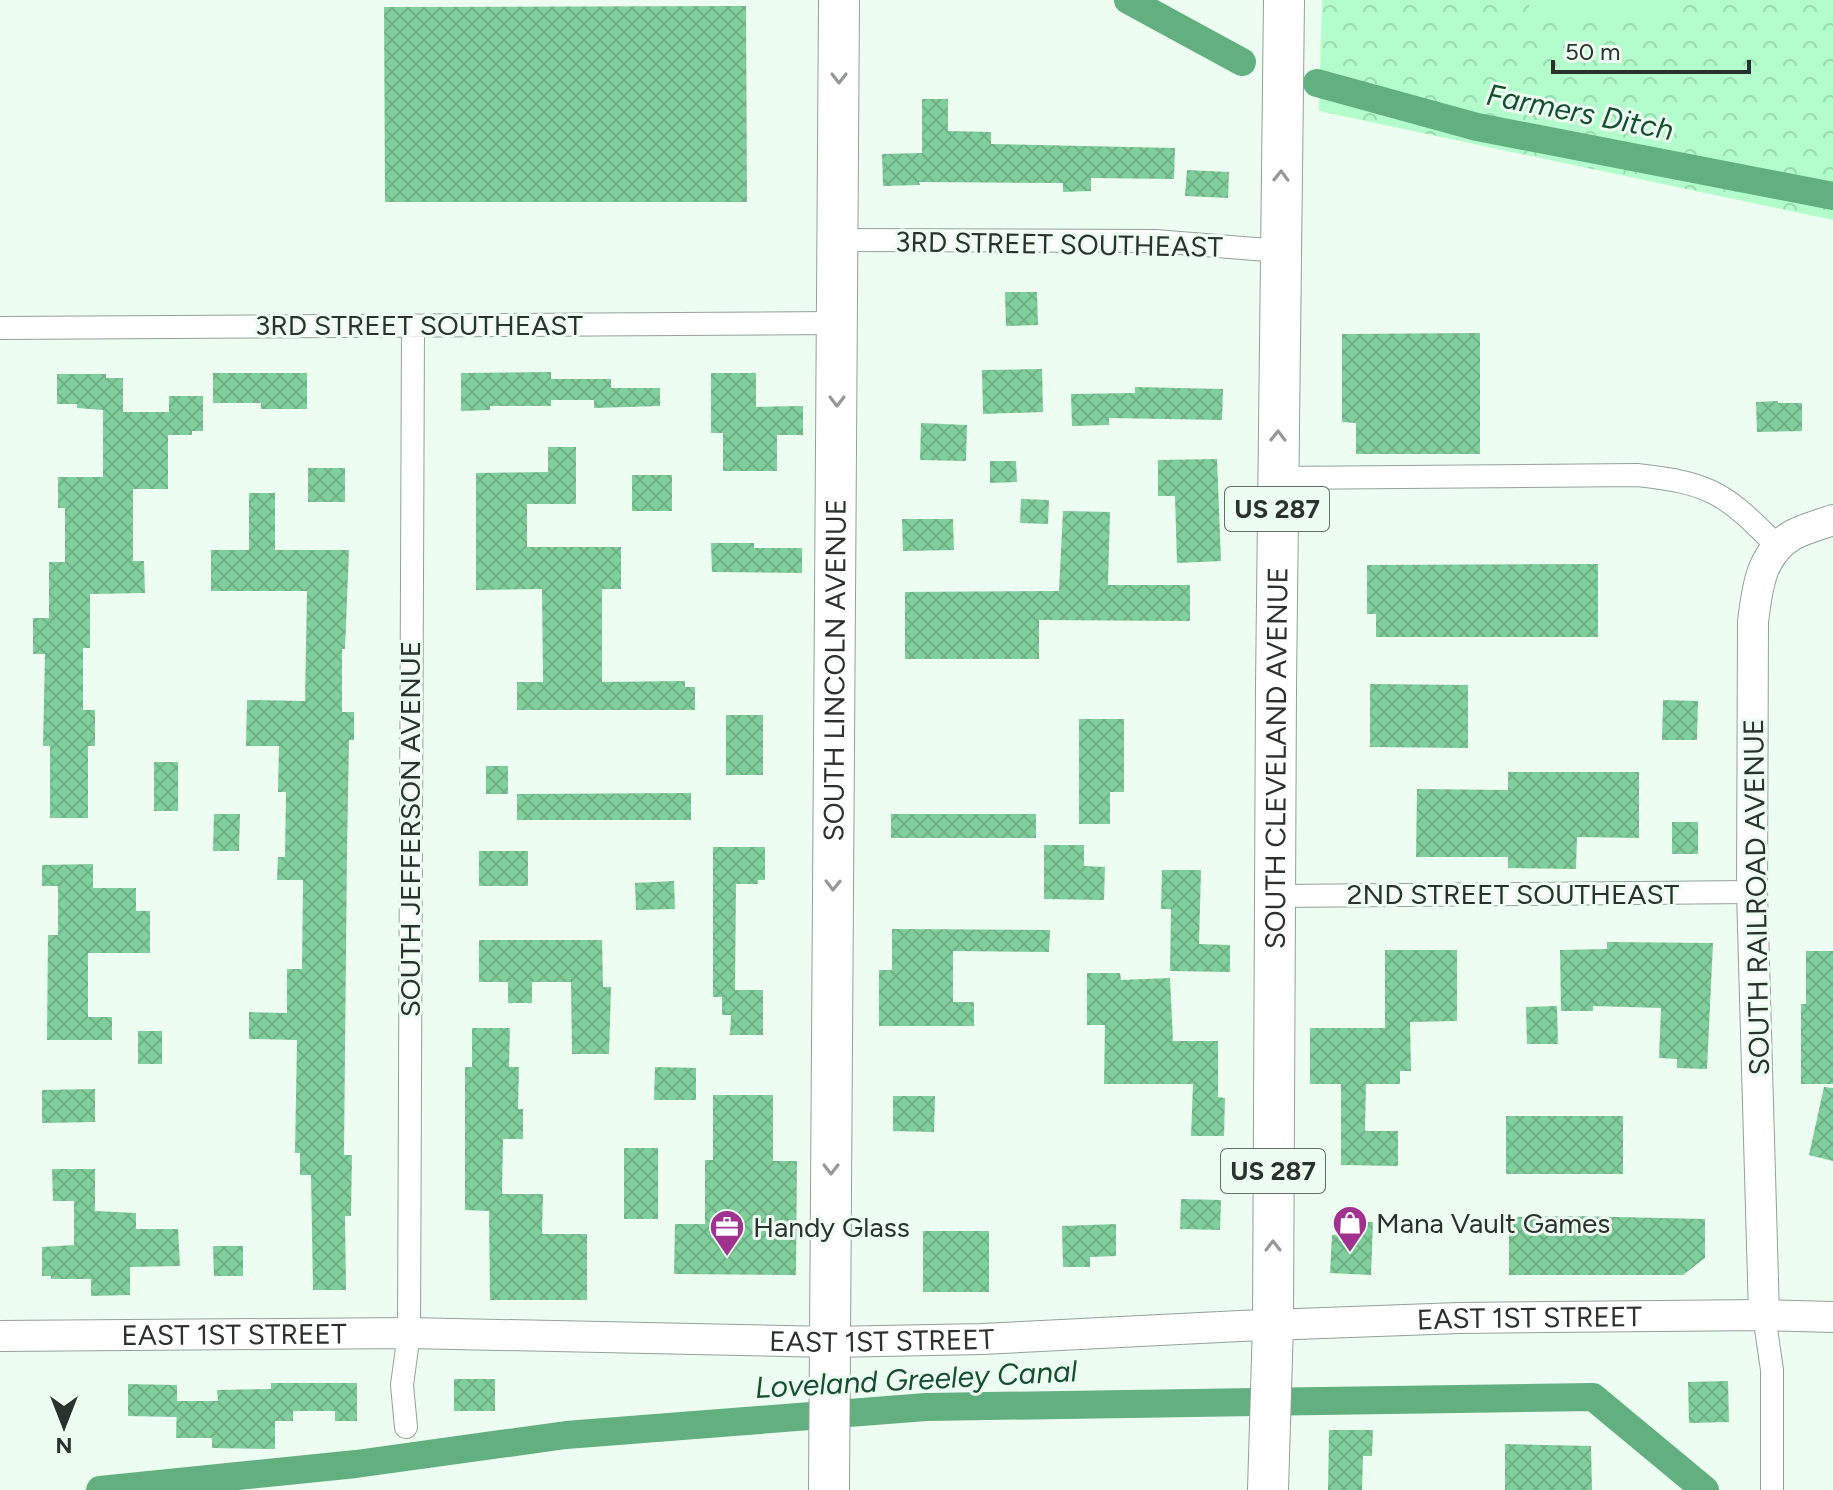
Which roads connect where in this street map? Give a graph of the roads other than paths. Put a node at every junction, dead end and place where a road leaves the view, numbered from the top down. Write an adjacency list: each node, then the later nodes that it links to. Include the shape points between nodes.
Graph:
1 (839, 0): 3 (highway, SOUTH LINCOLN AVENUE, one-way to 3)
2 (1284, 0): 4 (highway, SOUTH CLEVELAND AVENUE / US 287, one-way to 2)
3 (838, 240): 4 (street, 3RD STREET SOUTHEAST, via 1155,241); 5 (highway, SOUTH LINCOLN AVENUE)
4 (1280, 251): 8 (highway, SOUTH CLEVELAND AVENUE / US 287, one-way to 4)
5 (837, 323): 6 (street, 3RD STREET SOUTHEAST); 18 (highway, SOUTH LINCOLN AVENUE, one-way to 18)
6 (413, 326): 7 (street, 3RD STREET SOUTHEAST); 16 (street, SOUTH JEFFERSON AVENUE)
7 (0, 328)
8 (1278, 478): 10 (street, via 1674,479 1714,491 1741,509); 12 (highway, SOUTH CLEVELAND AVENUE / US 287)
9 (1833, 520): 10 (main road, via 1791,536)
10 (1778, 547): 11 (main road, SOUTH RAILROAD AVENUE, via 1757,583 1753,622)
11 (1752, 892): 12 (street, 2ND STREET SOUTHEAST); 13 (main road, SOUTH RAILROAD AVENUE)
12 (1274, 896): 15 (highway, SOUTH CLEVELAND AVENUE / US 287, one-way to 12)
13 (1764, 1315): 14 (main road, EAST 1ST STREET); 15 (main road, EAST 1ST STREET); 22 (street, via 1772,1370)
14 (1833, 1317)
15 (1273, 1324): 18 (main road, EAST 1ST STREET); 21 (highway, US 287)
16 (409, 1333): 17 (main road, EAST 1ST STREET); 18 (main road, EAST 1ST STREET); 19 (street, SOUTH JEFFERSON AVENUE, via 402,1385)
17 (0, 1336)
18 (830, 1342): 20 (highway, SOUTH LINCOLN AVENUE)
19 (406, 1427)
20 (830, 1472)
21 (1268, 1490)
22 (1772, 1490)

